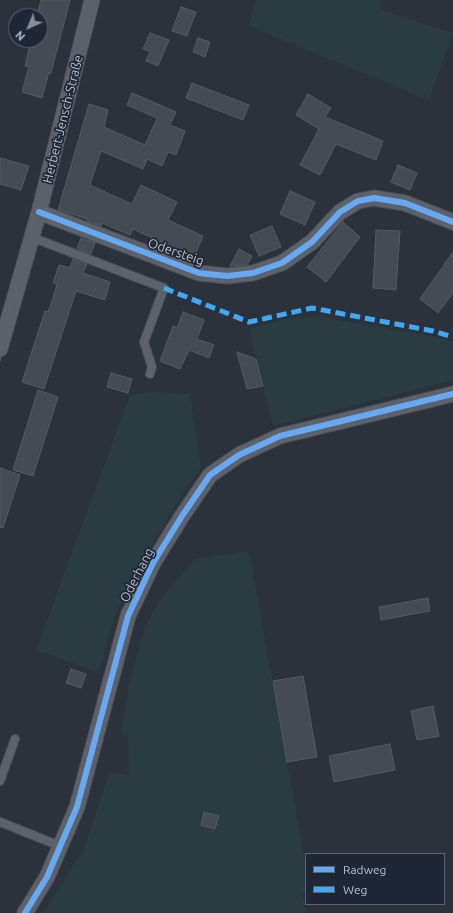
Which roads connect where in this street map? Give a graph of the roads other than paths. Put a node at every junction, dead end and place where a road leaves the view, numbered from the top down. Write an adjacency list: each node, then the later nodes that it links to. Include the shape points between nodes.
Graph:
1 (92, 0): 2 (street, Herbert-Jensch-Straße)
2 (39, 212): 3 (street, Odersteig, via 199,273 227,276 253,273 282,263 312,242 340,212 358,201 374,198 405,203); 4 (street, Herbert-Jensch-Straße)
3 (453, 222)
4 (31, 237): 5 (street, Herbert-Jensch-Straße); 6 (lane, via 164,288 144,342 152,366)
5 (0, 349)
6 (150, 374)
7 (453, 394): 11 (street, Oderhang, via 280,436 239,455 210,475 153,563 128,616 77,807)
8 (15, 739): 9 (lane)
9 (0, 780)
10 (0, 822): 11 (lane)
11 (60, 846): 12 (street, Oderhang)
12 (25, 913)

